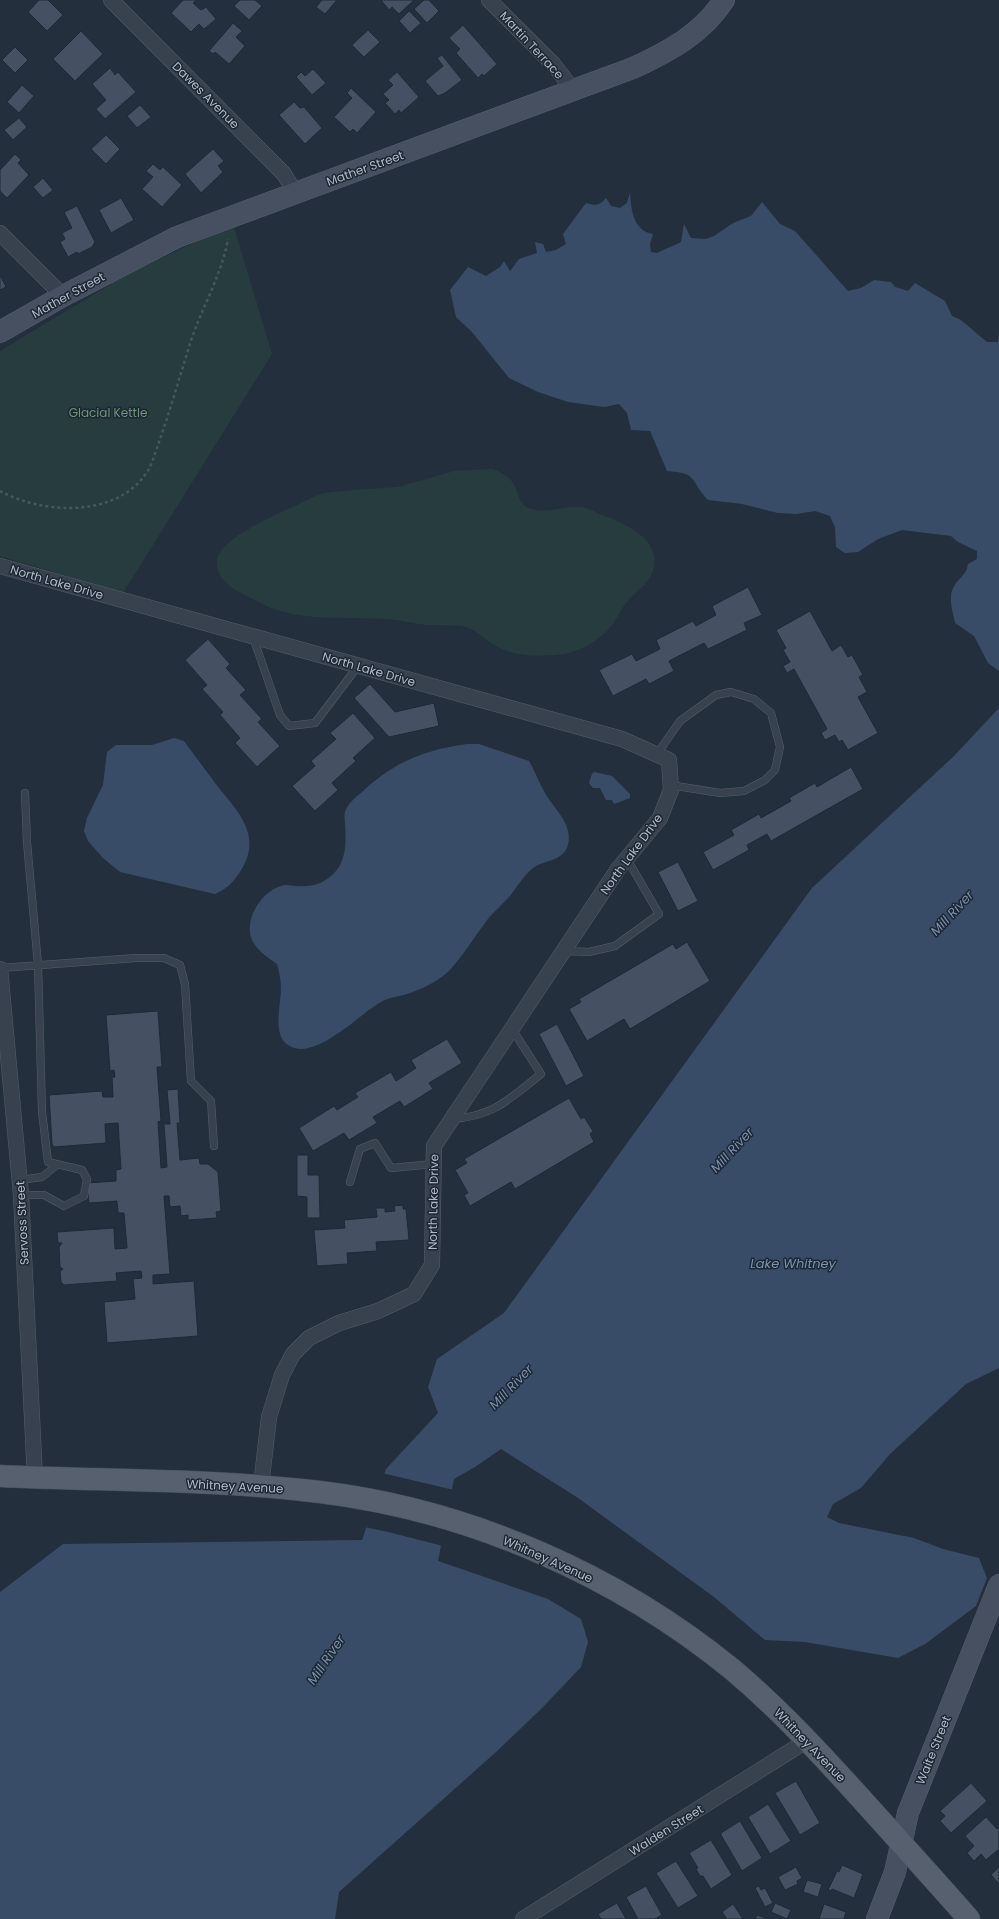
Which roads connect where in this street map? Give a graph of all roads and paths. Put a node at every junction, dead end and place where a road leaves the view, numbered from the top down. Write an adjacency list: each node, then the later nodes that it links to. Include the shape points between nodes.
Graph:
1 (111, 0): 5 (street, Dawes Avenue, via 284,174)
2 (489, 0): 4 (street, Martin Terrace, via 554,65)
3 (724, 0): 4 (street, Mather Street, via 706,22 684,42 633,68)
4 (573, 90): 5 (street, Mather Street)
5 (296, 194): 6 (street, Mather Street)
6 (230, 217): 8 (street, Mather Street, via 177,237); 10 (path, via 230,234 219,277 189,345 174,400 145,475 131,490 110,500 71,509 20,500)
7 (0, 233): 8 (street)
8 (63, 296): 9 (street, Mather Street)
9 (0, 332)
10 (0, 491)
11 (0, 566): 12 (street, North Lake Drive)
12 (253, 637): 13 (street, North Lake Drive); 13 (lane, via 280,715 289,726 315,723)
13 (358, 666): 14 (street, North Lake Drive, via 622,739)
14 (657, 754): 15 (street, North Lake Drive, via 669,760); 15 (lane, via 680,721 716,695 732,692 754,699 771,713 780,747 775,770 765,780 744,791 720,793)
15 (670, 785): 17 (street, North Lake Drive, via 671,790 660,818)
16 (25, 793): 19 (lane)
17 (627, 859): 18 (street, North Lake Drive); 18 (lane, via 659,914 615,946 589,952)
18 (564, 952): 21 (street, North Lake Drive)
19 (38, 965): 20 (lane); 24 (lane, via 150,958 164,958 180,965 185,984 191,1081 211,1100); 26 (lane, via 42,1112 48,1162)
20 (0, 968): 22 (street, Servoss Street)
21 (512, 1029): 23 (street, North Lake Drive); 23 (lane, via 541,1074 492,1111 472,1118)
22 (3, 1034): 27 (street, Servoss Street)
23 (452, 1119): 25 (street, North Lake Drive, via 434,1146)
24 (214, 1146)
25 (434, 1164): 28 (lane, via 391,1168 375,1143 360,1149); 32 (street, North Lake Drive, via 432,1265 414,1294 378,1311 339,1323 309,1338 293,1354 282,1374 268,1417)
26 (57, 1165): 27 (lane, via 42,1177); 29 (lane, via 82,1170 87,1179 84,1196 64,1206 44,1194)
27 (20, 1180): 29 (street, Servoss Street)
28 (350, 1182)
29 (21, 1195): 31 (street, Servoss Street)
30 (0, 1476): 31 (main road, Whitney Avenue)
31 (36, 1478): 32 (main road, Whitney Avenue)
32 (261, 1486): 34 (main road, Whitney Avenue, via 366,1499 455,1520 582,1572 682,1632 732,1670)
33 (999, 1585): 35 (street, Waite Street, via 914,1794)
34 (808, 1740): 35 (main road, Whitney Avenue); 36 (street, Walden Street)
35 (900, 1842): 37 (street, Waite Street, via 895,1872); 38 (main road, Whitney Avenue)
36 (523, 1919)
37 (877, 1919)
38 (969, 1919)

